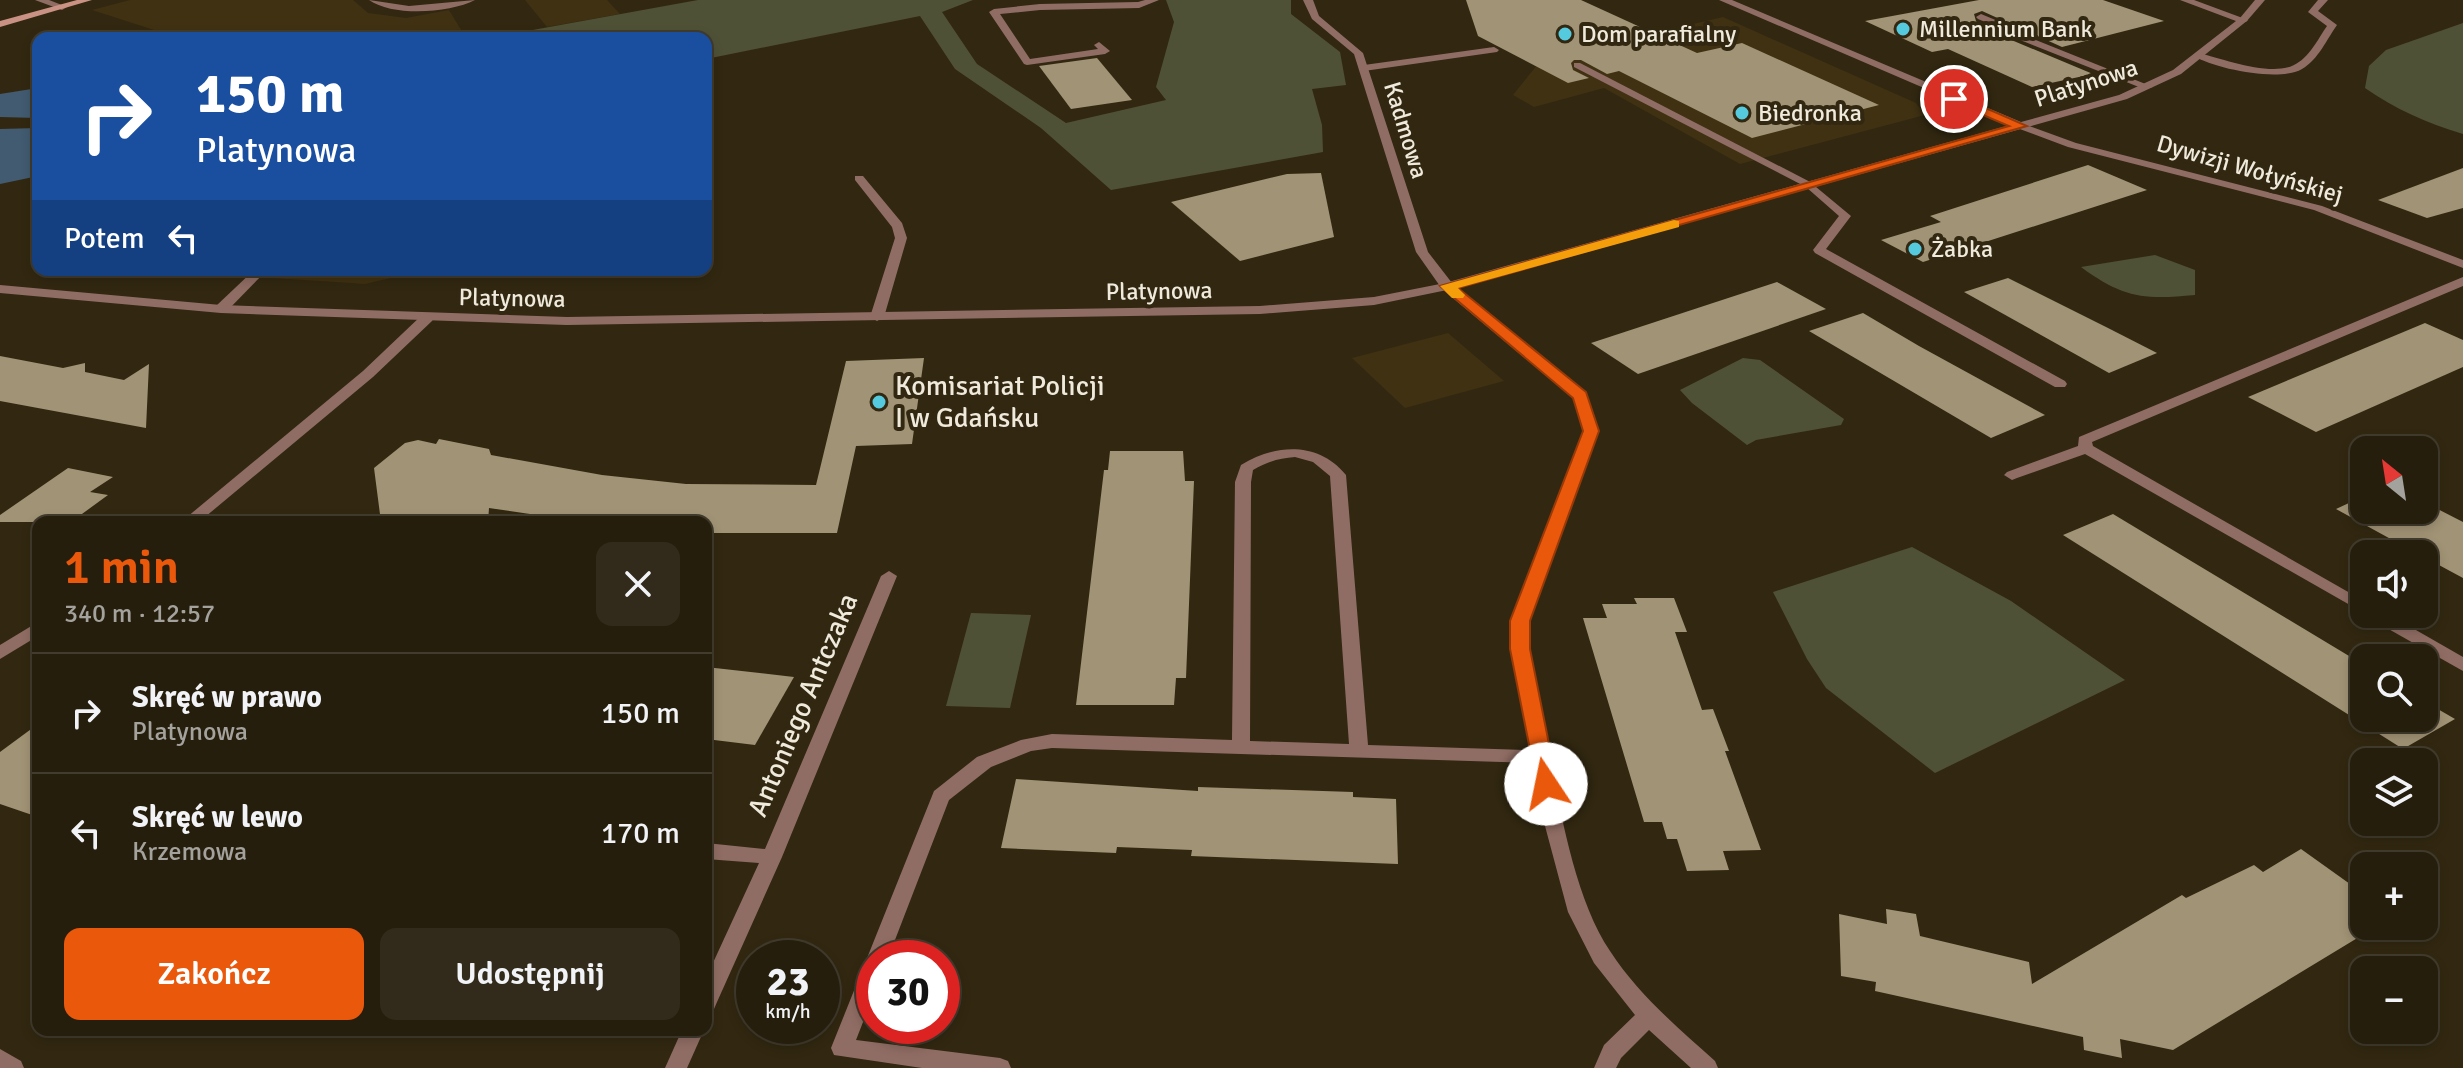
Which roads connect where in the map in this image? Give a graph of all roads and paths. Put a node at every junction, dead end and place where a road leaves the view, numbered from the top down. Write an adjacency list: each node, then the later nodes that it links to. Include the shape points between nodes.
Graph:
1 (40, 0): 11 (street)
2 (87, 0): 11 (main road)
3 (374, 0): 4 (street, via 410,8)
4 (470, 0)
5 (1154, 0): 15 (street, via 994,12 1027,62 1105,51)
6 (1308, 0): 19 (street, Kadmowa, via 1315,17 1358,53)
7 (1724, 0): 21 (street, Dywizji Wołyńskiej)
8 (2185, 0): 13 (street)
9 (2260, 0): 13 (street, Platynowa)
10 (2323, 0): 17 (street, via 2313,12 2332,25 2295,69 2259,70)
11 (62, 7): 14 (main road)
12 (1981, 17): 20 (street)
13 (2243, 20): 17 (street, Platynowa)
14 (0, 24)
15 (1099, 45)
16 (1494, 50): 19 (street)
17 (2199, 56): 20 (street, Platynowa)
18 (1577, 65): 23 (street)
19 (1364, 68): 27 (street, Kadmowa, via 1422,252)
20 (2148, 87): 21 (street, Platynowa)
21 (2021, 126): 23 (street, Platynowa); 24 (street, Dywizji Wołyńskiej, via 2072,145 2318,208)
22 (859, 178): 30 (street, via 898,226 901,238)
23 (1810, 185): 27 (street, Platynowa); 32 (street, via 1845,216 1819,250)
24 (2463, 264)
25 (255, 276): 29 (street)
26 (2463, 281): 33 (street, via 2084,440)
27 (1447, 286): 30 (street, Platynowa, via 1374,301 1260,310); 44 (street, Kadmowa, via 1580,396 1591,431 1520,621 1520,649)
28 (0, 289): 29 (street, Platynowa)
29 (221, 309): 31 (street, Platynowa)
30 (877, 317): 31 (street, Platynowa)
31 (427, 318): 35 (street, via 368,374)
32 (2060, 384)
33 (2086, 448): 34 (street); 37 (street)
34 (2012, 475)
35 (196, 516)
36 (889, 576): 46 (street, Antoniego Antczaka)
37 (2350, 600)
38 (2399, 628): 41 (street)
39 (32, 632): 40 (street)
40 (0, 653)
41 (2463, 665)
42 (1241, 747): 43 (street); 43 (street, via 1243,482 1246,468 1261,457 1284,452 1328,462 1338,475); 47 (street, via 1052,741 984,762 941,796)
43 (1359, 751): 44 (street)
44 (1540, 757): 50 (street, Kadmowa, via 1578,912 1602,957)
45 (712, 852): 46 (street, Antoniego Antczaka)
46 (772, 857): 48 (street, Antoniego Antczaka)
47 (884, 940)
48 (712, 989)
49 (856, 1012): 55 (street, via 842,1048)
50 (1649, 1016): 56 (street, via 1612,1052); 57 (street, Kadmowa)
51 (690, 1036): 54 (street)
52 (0, 1059): 53 (street)
53 (13, 1068)
54 (676, 1068)
55 (1000, 1068)
56 (1605, 1068)
57 (1707, 1068)

